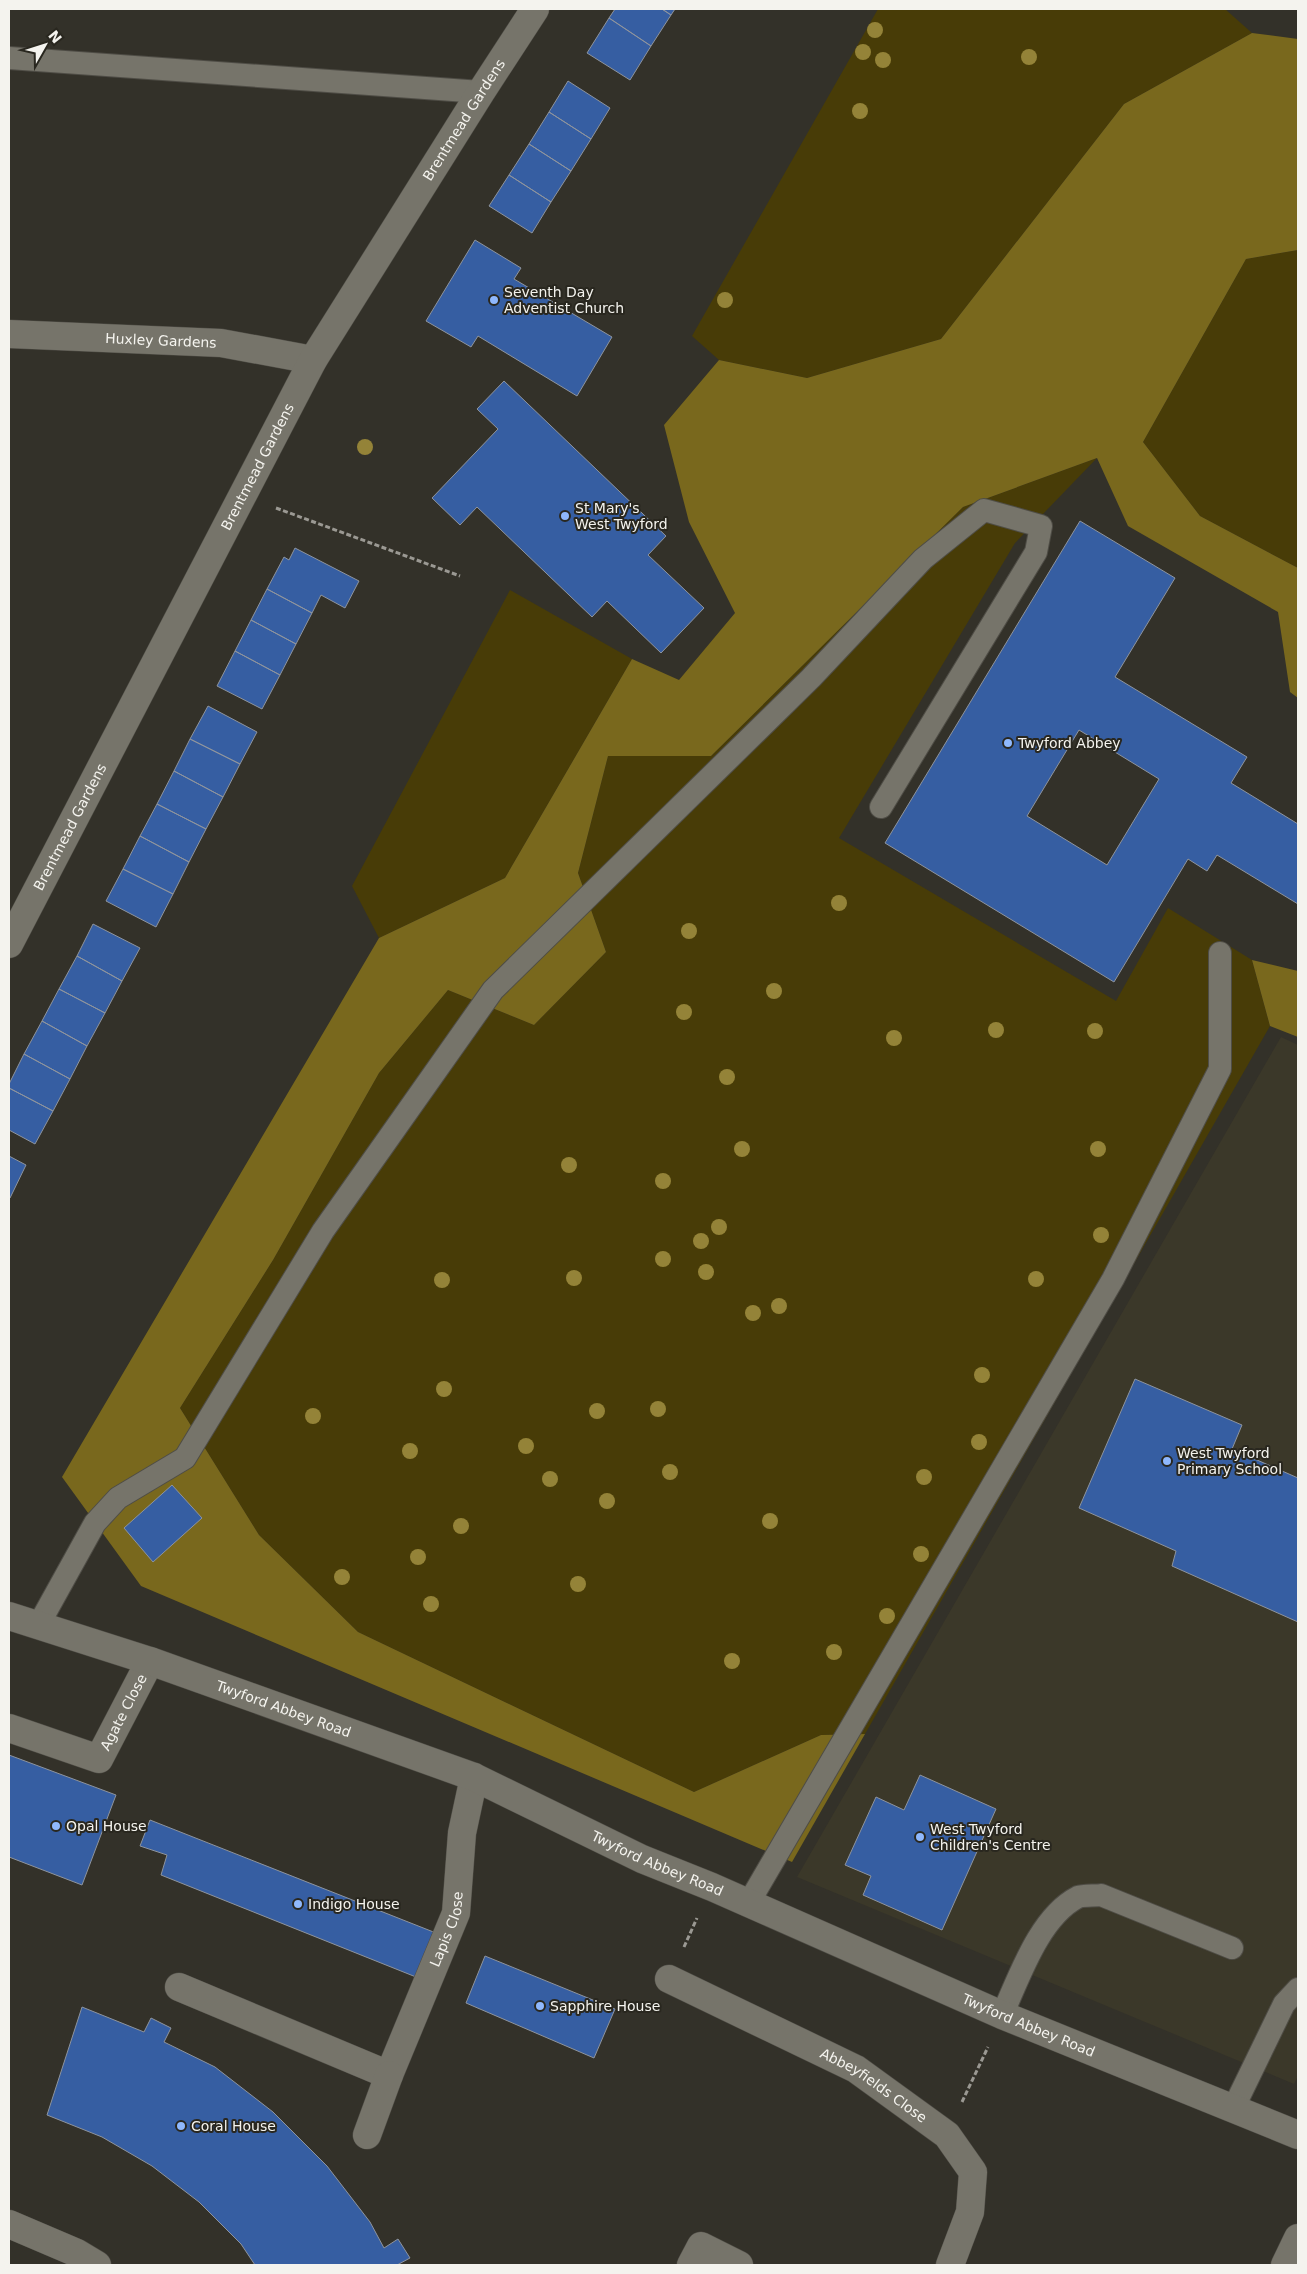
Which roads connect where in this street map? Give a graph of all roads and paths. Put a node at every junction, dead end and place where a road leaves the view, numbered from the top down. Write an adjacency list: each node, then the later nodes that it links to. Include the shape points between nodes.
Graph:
1 (535, 9): 3 (street, Brentmead Gardens)
2 (9, 58): 3 (lane)
3 (480, 92): 5 (street, Brentmead Gardens)
4 (9, 334): 5 (street, Huxley Gardens, via 221,343)
5 (313, 360): 6 (street, Brentmead Gardens)
6 (243, 495): 7 (path); 9 (street, Brentmead Gardens)
7 (460, 576)
8 (882, 807): 12 (lane, via 1036,552 1041,526 984,510 923,559 811,678 493,990 323,1231 185,1458 118,1498 95,1523)
9 (9, 944)
10 (1220, 952): 17 (lane, via 1220,1069 1113,1279)
11 (9, 1616): 12 (street, Twyford Abbey Road)
12 (39, 1624): 13 (street, Twyford Abbey Road)
13 (150, 1661): 14 (street, Agate Close, via 99,1759); 15 (street, Twyford Abbey Road)
14 (9, 1728)
15 (474, 1777): 16 (street, Twyford Abbey Road, via 642,1859); 23 (street, Lapis Close, via 462,1834 456,1913)
16 (712, 1887): 17 (street, Twyford Abbey Road); 19 (path)
17 (748, 1904): 22 (street, Twyford Abbey Road)
18 (1232, 1948): 22 (lane, via 1102,1895 1080,1897 1054,1916 1035,1944)
19 (669, 1979): 26 (street, Abbeyfields Close, via 856,2069)
20 (179, 1987): 23 (street)
21 (1298, 1989): 24 (lane, via 1284,2004)
22 (1002, 2016): 24 (street, Twyford Abbey Road); 26 (path)
23 (389, 2074): 25 (street, Lapis Close)
24 (1233, 2110): 27 (street, Twyford Abbey Road)
25 (367, 2135)
26 (947, 2135): 33 (street, Abbeyfields Close, via 973,2172 970,2212)
27 (1298, 2136)
28 (9, 2224): 30 (street)
29 (1298, 2238): 34 (street)
30 (97, 2265)
31 (691, 2265): 32 (street, via 701,2246)
32 (739, 2265)
33 (950, 2265)
34 (1285, 2265)

